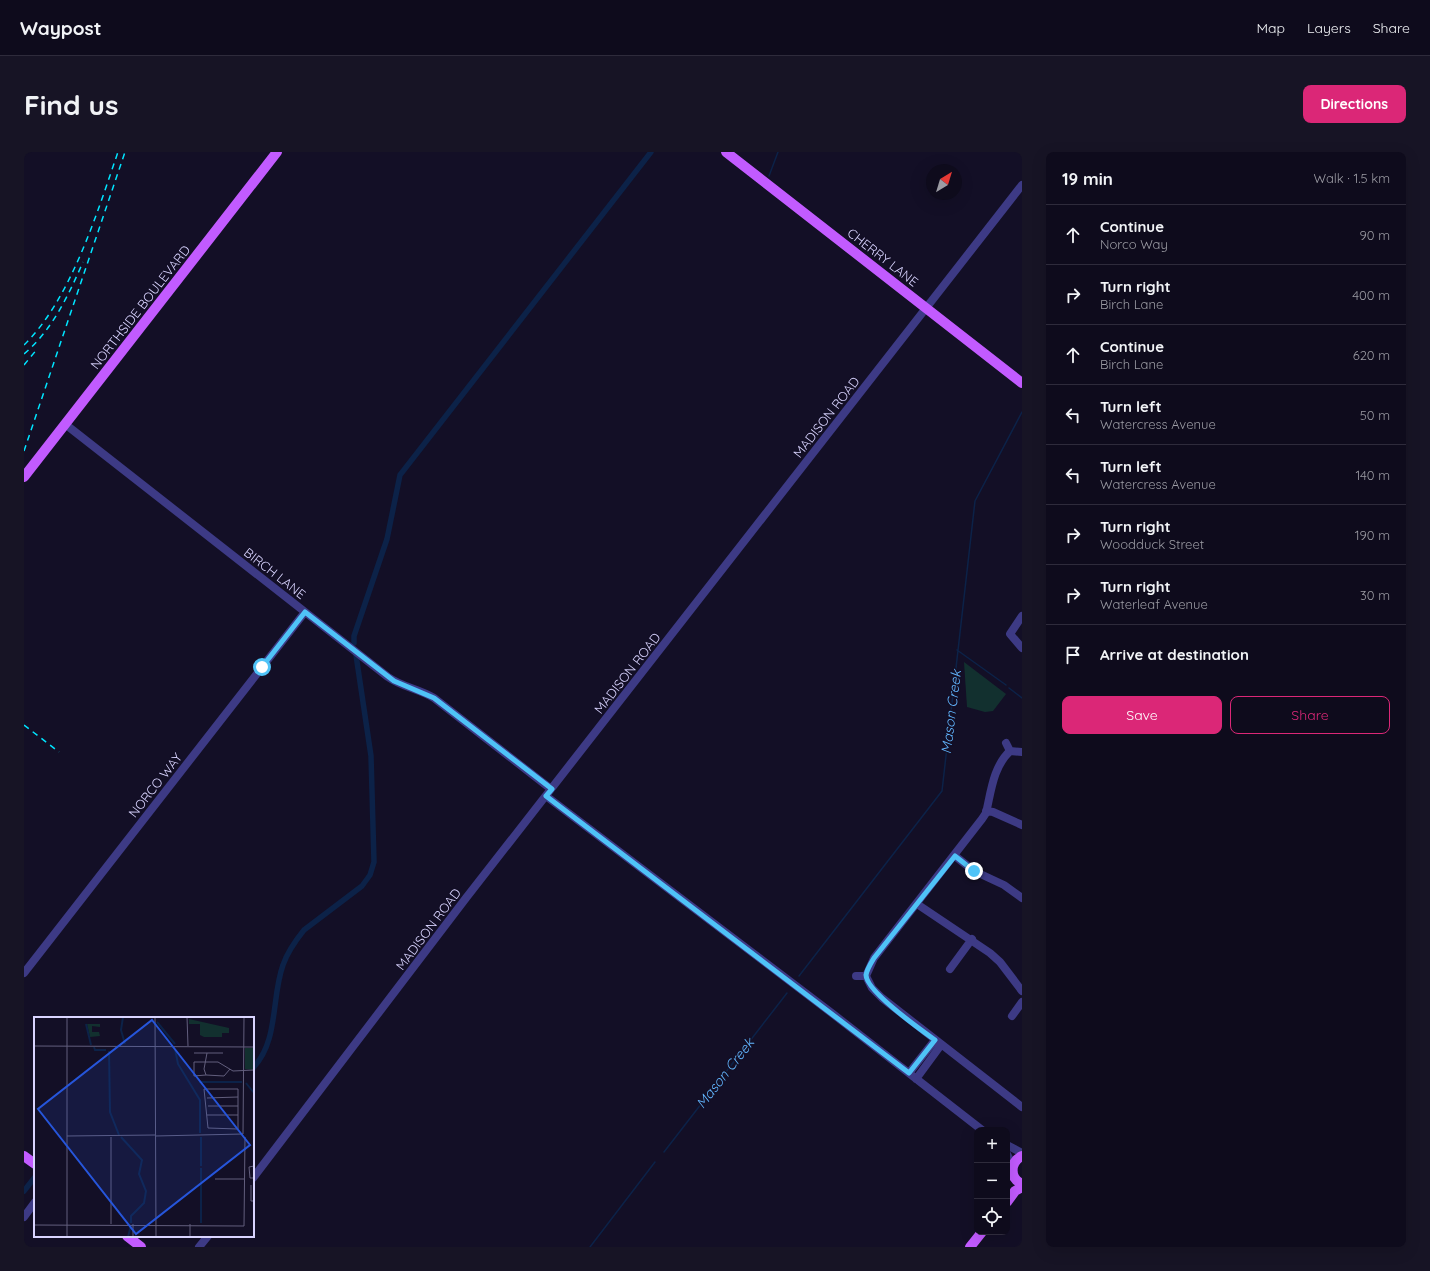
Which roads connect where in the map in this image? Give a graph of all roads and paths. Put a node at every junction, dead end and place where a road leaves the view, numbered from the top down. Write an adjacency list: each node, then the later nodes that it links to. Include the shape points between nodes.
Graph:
1 (277, 152): 6 (main road, NORTHSIDE BOULEVARD)
2 (726, 152): 4 (main road, CHERRY LANE)
3 (1022, 185): 4 (street, MADISON ROAD)
4 (927, 307): 5 (main road, CHERRY LANE); 14 (street, MADISON ROAD)
5 (1022, 383)
6 (65, 424): 7 (main road, NORTHSIDE BOULEVARD); 8 (street, BIRCH LANE)
7 (24, 477)
8 (305, 612): 14 (street, BIRCH LANE, via 394,681 434,698); 23 (street, NORCO WAY)
9 (1022, 616): 10 (street, via 1010,634)
10 (1022, 648)
11 (1006, 743): 12 (street)
12 (1010, 752): 13 (street); 16 (street, via 996,770)
13 (1022, 752)
14 (552, 789): 15 (street, MADISON ROAD)
15 (546, 796): 30 (street); 40 (street, MADISON ROAD)
16 (986, 811): 17 (street); 18 (street)
17 (1022, 825)
18 (955, 856): 19 (street, via 974,871 1004,885); 20 (street)
19 (1022, 898)
20 (917, 904): 21 (street); 25 (street, via 874,958)
21 (972, 939): 22 (street); 26 (street, via 1000,962)
22 (950, 969)
23 (24, 973)
24 (856, 976): 25 (street)
25 (866, 976): 29 (street, via 872,988 882,998)
26 (1022, 991)
27 (1022, 1002): 28 (street)
28 (1012, 1016)
29 (938, 1043): 30 (street); 31 (street)
30 (913, 1076): 32 (street)
31 (1022, 1107)
32 (978, 1127)
33 (1010, 1147): 34 (street)
34 (1022, 1154): 38 (main road)
35 (24, 1156): 37 (main road)
36 (1010, 1162): 38 (street)
37 (34, 1163)
38 (1012, 1167): 39 (main road); 41 (main road, via 1014,1177)
39 (1010, 1173)
40 (254, 1177)
41 (1022, 1184)
42 (1022, 1187): 43 (main road)
43 (1009, 1199)
44 (34, 1203): 45 (street)
45 (24, 1217)
46 (980, 1235): 51 (main road)
47 (128, 1237): 49 (main road)
48 (207, 1237): 50 (street)
49 (141, 1247)
50 (199, 1247)
51 (970, 1247)

